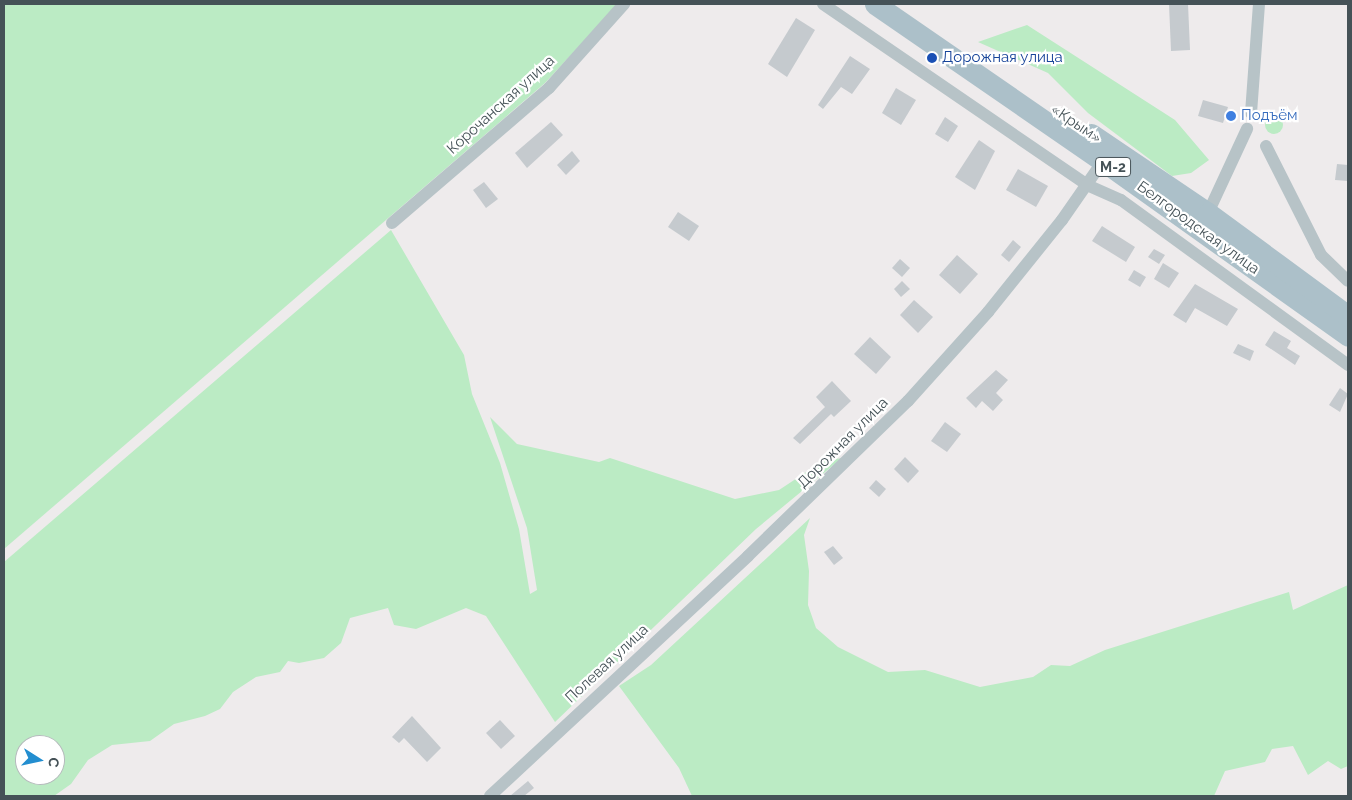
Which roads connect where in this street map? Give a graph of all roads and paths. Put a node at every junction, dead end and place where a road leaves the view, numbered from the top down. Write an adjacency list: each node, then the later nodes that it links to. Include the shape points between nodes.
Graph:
1 (624, 4): 12 (street, Корочанская улица, via 549,88)
2 (823, 4): 10 (street)
3 (875, 4): 9 (main road, Белгородская улица / М-2)
4 (900, 4): 11 (main road, «Крым» / М-2)
5 (1259, 4): 6 (street)
6 (1251, 113)
7 (1247, 129): 11 (street)
8 (1266, 146): 13 (street, via 1321,255)
9 (1103, 160): 10 (street, Дорожная улица); 15 (main road, Белгородская улица / М-2)
10 (1087, 184): 16 (street, via 1121,200); 17 (street, Дорожная улица, via 988,312 908,401)
11 (1208, 213): 14 (main road, «Крым» / М-2)
12 (392, 223)
13 (1348, 281)
14 (1348, 316)
15 (1348, 336)
16 (1348, 365)
17 (748, 556): 18 (street, Полевая улица)
18 (490, 796)

